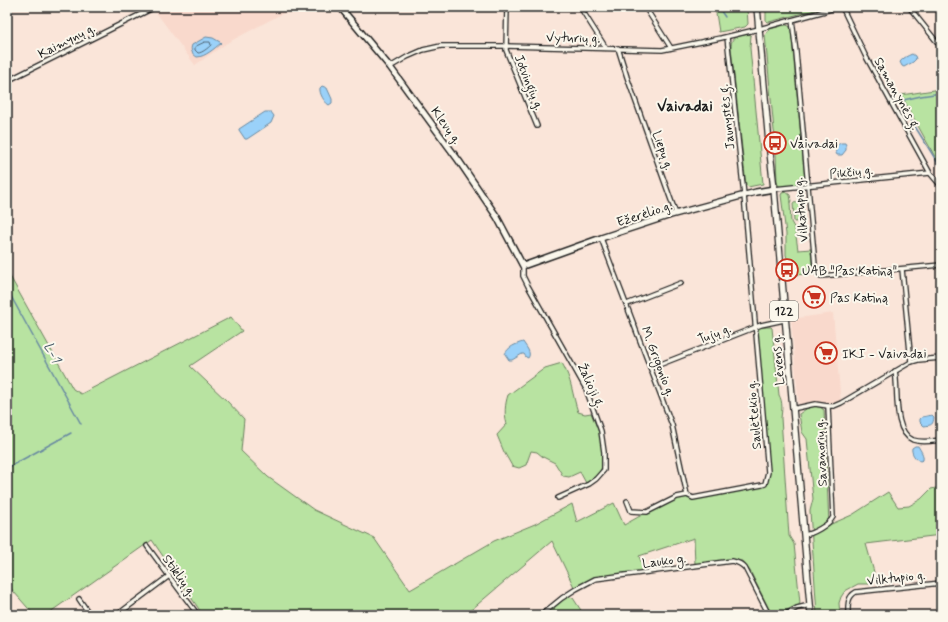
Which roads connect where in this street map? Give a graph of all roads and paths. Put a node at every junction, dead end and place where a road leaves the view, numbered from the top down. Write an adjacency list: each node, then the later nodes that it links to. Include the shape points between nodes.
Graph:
1 (155, 7): 19 (street, Kaimynų g.)
2 (340, 7): 18 (main road, Klevų g.)
3 (507, 7): 13 (street, Jotvingių g.)
4 (580, 7): 15 (street)
5 (645, 7): 17 (street)
6 (757, 7): 11 (main road, Lėvens g. / 122)
7 (837, 7): 10 (street, Vyturių g.)
8 (842, 7): 21 (street, Samanynės g., via 865,55)
9 (909, 7): 14 (street)
10 (792, 20): 11 (street, Vyturių g.); 22 (street, Vilkatupio g.)
11 (759, 29): 12 (street, Vyturių g.); 24 (main road, Lėvens g. / 122)
12 (727, 37): 17 (street, Vyturių g.); 25 (street, Jaunystės g.)
13 (506, 46): 15 (street, Vyturių g.); 18 (street, Vyturių g., via 436,47 422,50); 20 (street, Jotvingių g.)
14 (941, 47)
15 (606, 48): 16 (street, Vyturių g.)
16 (618, 48): 17 (street, Vyturių g.); 26 (street, Liepų g.)
17 (671, 48)
18 (390, 67): 29 (main road, Klevų g., via 497,217)
19 (7, 81)
20 (537, 126)
21 (930, 173): 22 (street, Pikčių g.); 23 (street, Samanynės g.)
22 (809, 186): 24 (street, Pikčių g.); 30 (street, Vilkatupio g., via 818,275)
23 (941, 186)
24 (774, 190): 25 (main road, Ežerėlio g.); 33 (main road, Lėvens g. / 122)
25 (744, 196): 26 (main road, Ežerėlio g.); 34 (street, Saulėtekio g.)
26 (676, 214): 27 (main road, Ežerėlio g.)
27 (602, 238): 29 (main road, Ežerėlio g.); 32 (street, M. Grigonio g.)
28 (941, 265): 30 (street, Vilkatupio g.)
29 (523, 266): 43 (street, Žalioji g., via 523,276 528,286 586,389 601,431 604,470 589,484)
30 (902, 269): 36 (street)
31 (681, 283): 32 (street)
32 (627, 304): 37 (street, M. Grigonio g.)
33 (784, 320): 34 (street, Tujų g.); 40 (main road, Lėvens g. / 122)
34 (756, 328): 37 (street, Tujų g.); 42 (street, Saulėtekio g., via 768,472 765,484 693,498)
35 (941, 358): 36 (street, Savanorių g.)
36 (911, 362): 38 (street, Savanorių g.)
37 (651, 368): 42 (street, M. Grigonio g., via 672,425)
38 (895, 371): 39 (street, Savanorių g., via 841,403); 41 (street, via 899,422 905,433 913,440 923,442)
39 (828, 406): 40 (street, via 815,404); 45 (street, Savanorių g., via 833,517 829,523)
40 (792, 409): 45 (main road, Lėvens g. / 122)
41 (941, 440)
42 (687, 495): 44 (street, Saulėtekio g., via 647,512 631,511)
43 (558, 498)
44 (626, 501)
45 (804, 535): 50 (main road, Lėvens g. / 122)
46 (147, 546): 47 (street, Stiklių g.)
47 (169, 576): 52 (street); 53 (street, Stiklių g.)
48 (941, 582): 58 (street, Vilktupio g., via 856,592 849,598)
49 (79, 599): 51 (street)
50 (810, 605): 56 (street); 57 (main road, Lėvens g. / 122)
51 (90, 615)
52 (117, 615)
53 (198, 615)
54 (541, 615): 55 (street, Lauko g., via 562,598 595,579 732,561 742,564 745,568)
55 (770, 615)
56 (784, 615)
57 (811, 615)
58 (848, 615)

